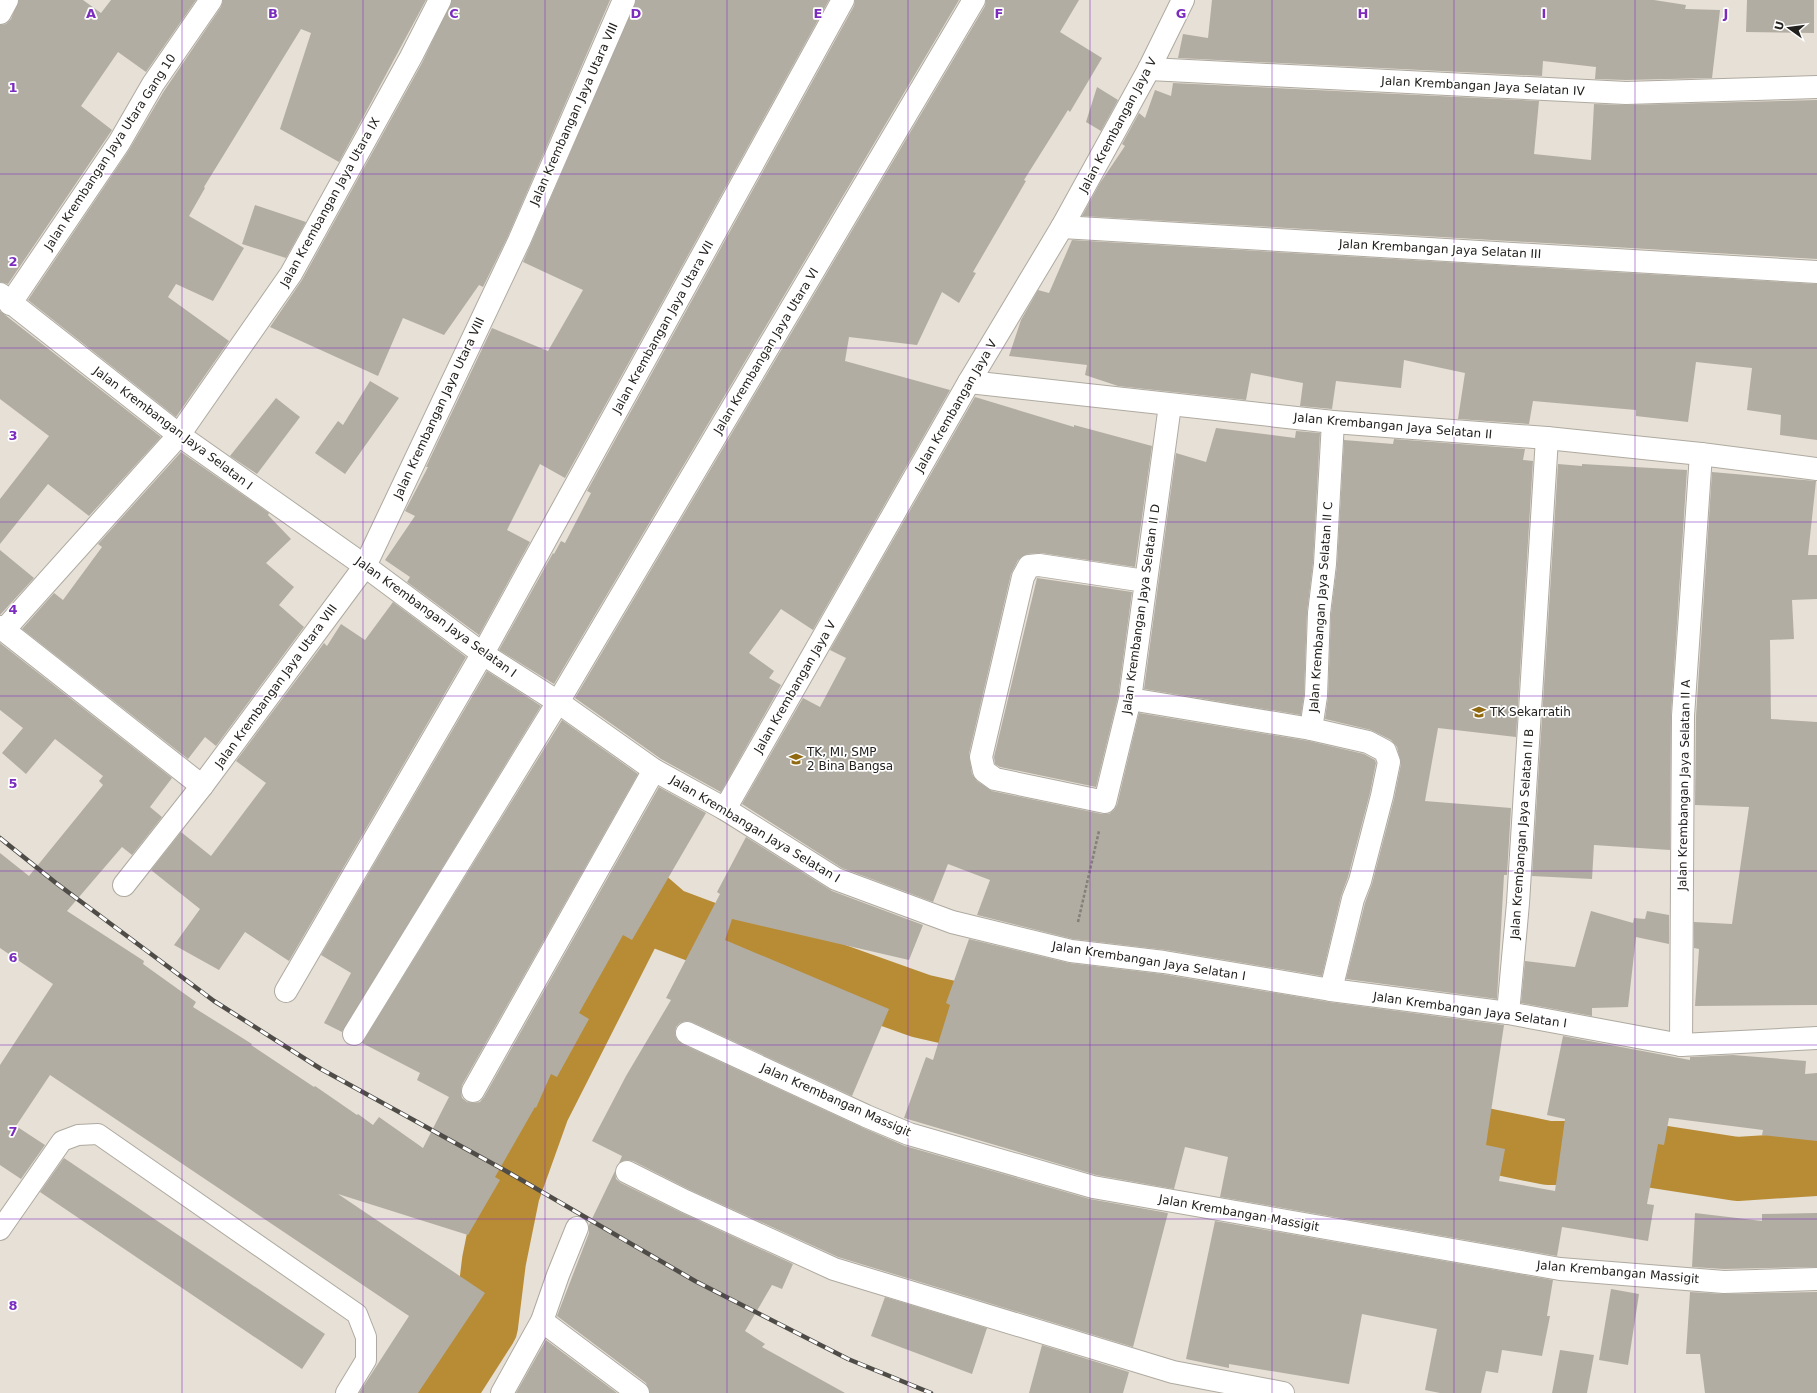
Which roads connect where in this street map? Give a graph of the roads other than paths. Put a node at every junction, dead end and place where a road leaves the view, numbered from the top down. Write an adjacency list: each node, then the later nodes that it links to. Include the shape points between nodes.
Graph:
1 (7, 0): 8 (street)
2 (211, 0): 13 (street, Jalan Krembangan Jaya Utara Gang 10, via 152,84 119,143)
3 (440, 0): 17 (street, Jalan Krembangan Jaya Utara IX, via 291,274)
4 (624, 0): 21 (street, Jalan Krembangan Jaya Utara VIII, via 519,240)
5 (843, 0): 24 (street, Jalan Krembangan Jaya Utara VII)
6 (974, 0): 26 (street, Jalan Krembangan Jaya Utara VI)
7 (1183, 0): 9 (street, Jalan Krembangan Jaya V)
8 (0, 13)
9 (1149, 69): 10 (street, Jalan Krembangan Jaya Selatan IV, via 1626,93); 11 (street, Jalan Krembangan Jaya V)
10 (1817, 87)
11 (1062, 227): 12 (street, Jalan Krembangan Jaya Selatan III); 14 (street, Jalan Krembangan Jaya V)
12 (1817, 272)
13 (5, 299): 17 (street, Jalan Krembangan Jaya Selatan I)
14 (969, 382): 15 (street, Jalan Krembangan Jaya Selatan II); 30 (street, Jalan Krembangan Jaya V)
15 (1170, 405): 16 (street, Jalan Krembangan Jaya Selatan II); 22 (street, Jalan Krembangan Jaya Selatan II D)
16 (1333, 422): 18 (street, Jalan Krembangan Jaya Selatan II); 27 (street, Jalan Krembangan Jaya Selatan II C, via 1319,613 1316,696)
17 (179, 435): 21 (street, Jalan Krembangan Jaya Selatan I); 23 (street, Jalan Krembangan Jaya Utara IX)
18 (1547, 438): 19 (street, Jalan Krembangan Jaya Selatan II); 34 (street, Jalan Krembangan Jaya Selatan II B, via 1518,903)
19 (1701, 454): 20 (street, Jalan Krembangan Jaya Selatan II); 38 (street, Jalan Krembangan Jaya Selatan II A, via 1683,716)
20 (1817, 469)
21 (365, 566): 24 (street, Jalan Krembangan Jaya Selatan I); 29 (street, Jalan Krembangan Jaya Utara VIII)
22 (1145, 581): 25 (street, Jalan Krembangan Jaya Selatan II D); 25 (street, Jalan Krembangan Jaya Selatan II D, via 1039,565 1029,566 1023,577 981,757 984,771 995,779 1105,802)
23 (2, 629): 29 (street)
24 (483, 654): 26 (street, Jalan Krembangan Jaya Selatan I); 33 (street, Jalan Krembangan Jaya Utara VII)
25 (1130, 700): 27 (street, Jalan Krembangan Jaya Selatan II C)
26 (558, 702): 28 (street, Jalan Krembangan Jaya Selatan I); 36 (street, Jalan Krembangan Jaya Utara VI)
27 (1311, 729): 32 (street, via 1368,742 1385,751 1389,762)
28 (654, 770): 30 (street, Jalan Krembangan Jaya Selatan I); 39 (street)
29 (202, 786): 31 (street, Jalan Krembangan Jaya Utara VIII)
30 (726, 809): 32 (street, Jalan Krembangan Jaya Selatan I, via 836,879 952,922 1071,951 1164,962)
31 (124, 885)
32 (1331, 990): 34 (street, Jalan Krembangan Jaya Selatan I)
33 (286, 991)
34 (1508, 1014): 38 (street, Jalan Krembangan Jaya Selatan I)
35 (687, 1033): 43 (street, Jalan Krembangan Massigit, via 909,1134 1093,1187 1560,1269 1724,1282)
36 (354, 1034)
37 (1817, 1038): 38 (street, Jalan Krembangan Jaya Selatan I)
38 (1681, 1044)
39 (473, 1091)
40 (627, 1172): 48 (street, via 834,1269 1173,1372)
41 (578, 1228): 44 (street)
42 (0, 1230): 45 (lane, via 62,1141 78,1135 98,1134 356,1314 366,1337 366,1360)
43 (1817, 1279)
44 (542, 1321): 46 (street); 47 (street)
45 (346, 1393)
46 (502, 1393)
47 (638, 1393)
48 (1283, 1393)

